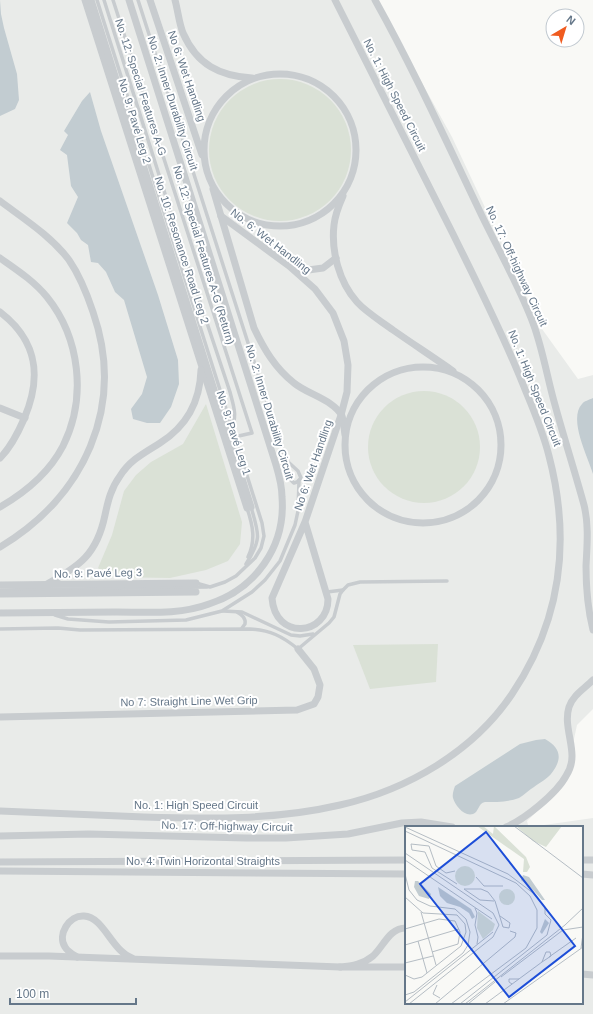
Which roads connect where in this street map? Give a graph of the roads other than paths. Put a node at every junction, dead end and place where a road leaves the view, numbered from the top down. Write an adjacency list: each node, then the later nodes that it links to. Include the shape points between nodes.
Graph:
1 (85, 0): 22 (street, No. 9: Pavé Leg 2)
2 (92, 0): 34 (street, No. 10: Resonance Road Leg 2)
3 (97, 0): 27 (lane)
4 (104, 0): 27 (lane, No. 12: Special Features A-G, via 230,392 236,418)
5 (114, 0): 28 (lane, No. 12: Special Features A-G (Return), via 252,433)
6 (129, 0): 51 (street, No. 2: Inner Durability Circuit, via 276,465 281,488 282,512 278,537 266,560 242,588 221,600 177,611)
7 (138, 0): 31 (lane)
8 (150, 0): 13 (street, No 6: Wet Handling)
9 (175, 0): 12 (street, No 6: Wet Handling, via 183,32 197,55 220,73)
10 (335, 0): 59 (street, No. 1: High Speed Circuit, via 499,328 549,453 559,508 558,580 550,615 535,654 503,706 461,749 403,783 360,800 311,811 252,817 193,818)
11 (375, 0): 54 (street, No. 17: Off-highway Circuit, via 525,303 536,333 585,508 588,537 588,602)
12 (252, 78): 13 (street, No 6: Wet Handling, via 232,90 216,108 205,133); 15 (street, No 6: Wet Handling, via 276,73 300,76 322,86 340,102 352,123 357,146 354,170)
13 (204, 159): 14 (street, No 6: Wet Handling)
14 (212, 185): 15 (street, No 6: Wet Handling, via 228,206 250,221 276,227 302,224 326,211); 17 (street, No. 6: Wet Handling)
15 (344, 192): 19 (street, via 334,225)
16 (0, 201): 36 (street, via 49,240 77,272 101,337 105,382 96,433 76,476 45,513)
17 (221, 216): 20 (street, No. 6: Wet Handling); 25 (street, No. 6: Wet Handling, via 254,328 264,348 277,367 294,383 336,408)
18 (0, 258): 33 (street, via 39,287 56,311 72,345 76,361 77,387 69,432 59,453 30,487)
19 (336, 258): 20 (street, via 323,268 301,270); 23 (street, via 348,289 357,302 370,314)
20 (289, 266): 25 (street, No. 6: Wet Handling, via 315,289 324,301 333,314 344,341 348,365 348,392)
21 (0, 312): 26 (street, via 21,333 33,358 35,384)
22 (201, 364): 34 (street, No. 9: Pavé Leg 1); 40 (street, via 199,389 192,411 183,424 128,464 113,486 101,531 87,557 78,566)
23 (464, 378): 29 (street, No 6: Wet Handling, via 438,369 418,368 386,377 364,394 351,414); 29 (street, No 6: Wet Handling, via 484,396 498,420 502,447 496,474 483,497 462,514 439,522 420,523 391,517 371,503 356,484 347,462)
24 (0, 408): 26 (street)
25 (341, 415): 29 (street, No. 6: Wet Handling); 35 (street, No 6: Wet Handling)
26 (25, 418): 30 (street, via 14,440)
27 (232, 431): 28 (lane)
28 (234, 437): 37 (lane, via 264,536 255,558)
29 (345, 438)
30 (0, 458)
31 (285, 459): 32 (lane, via 298,471); 32 (lane, via 291,481)
32 (299, 481): 48 (lane, via 295,525 280,561 252,592)
33 (0, 506)
34 (249, 508): 37 (lane, via 254,540)
35 (305, 522): 46 (street, No 6: Wet Handling); 46 (street, No 6: Wet Handling, via 272,598 273,608 280,621 287,626 302,629 309,627 315,625 325,613 328,606)
36 (0, 547)
37 (245, 567): 42 (lane, via 230,580)
38 (448, 582): 44 (lane, via 360,582 348,585)
39 (196, 583): 40 (street, No. 9: Pavé Leg 3); 42 (lane)
40 (47, 584): 41 (street, No. 9: Pavé Leg 3)
41 (0, 585)
42 (210, 587): 43 (lane); 45 (lane)
43 (0, 590)
44 (343, 590): 46 (lane); 55 (lane, via 334,617)
45 (196, 592): 47 (street)
46 (326, 592)
47 (0, 594)
48 (222, 611): 49 (lane); 51 (lane, via 186,620 109,622 68,619)
49 (236, 612): 52 (lane, via 245,620); 55 (lane, via 251,615 291,635)
50 (0, 613): 51 (street, No. 2: Inner Durability Circuit)
51 (46, 613)
52 (242, 628): 53 (lane); 56 (lane, via 274,633)
53 (0, 629)
54 (593, 630)
55 (315, 634): 56 (lane)
56 (298, 648): 58 (street, No 7: Straight Line Wet Grip, via 314,669 320,685 314,704 297,710)
57 (593, 680): 61 (street, via 577,694 569,708 567,718 572,755 566,777 535,808)
58 (0, 716)
59 (0, 811)
60 (446, 826): 62 (street, No. 17: Off-highway Circuit, via 421,822 402,823 348,834 286,838 90,834)
61 (509, 826)
62 (0, 836)
63 (405, 860): 64 (street, No. 4: Twin Horizontal Straights)
64 (0, 862)
65 (0, 871): 66 (street, No. 4: Twin Horizontal Straights)
66 (405, 874)
67 (583, 874): 68 (street)
68 (593, 875)
69 (405, 928): 73 (street, via 394,931 375,953 363,962)
70 (0, 956): 71 (street)
71 (78, 957): 72 (street); 72 (street, via 65,948 62,937 70,921 82,915 97,922 116,947 126,955 131,958)
72 (156, 960): 73 (street)
73 (340, 967): 74 (street)
74 (405, 968)
75 (583, 974): 76 (street)
76 (593, 975)

